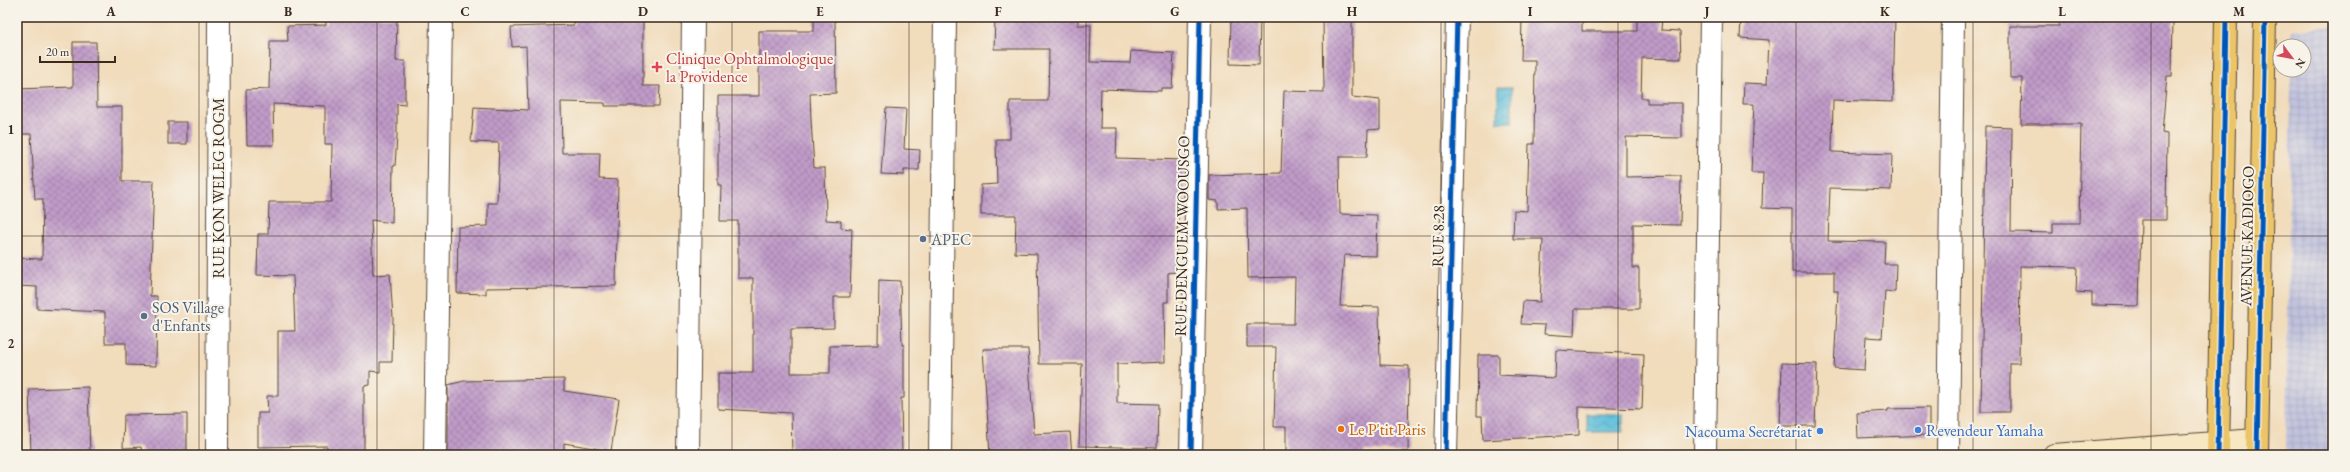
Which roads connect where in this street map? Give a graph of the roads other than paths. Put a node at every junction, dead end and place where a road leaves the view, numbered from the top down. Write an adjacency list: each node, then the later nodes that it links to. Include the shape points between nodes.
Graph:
1 (219, 17): 13 (street, RUE KON WELEG ROGM)
2 (441, 17): 14 (street)
3 (693, 17): 15 (street)
4 (946, 17): 16 (street)
5 (1200, 17): 17 (street, RUE DENGUEM WOOUSGO)
6 (1457, 17): 18 (street, RUE 8.28)
7 (1711, 17): 19 (street)
8 (1953, 17): 20 (street)
9 (2226, 17): 12 (highway, AVENUE KADIOGO)
10 (2264, 17): 11 (highway, AVENUE KADIOGO)
11 (2256, 447): 12 (main road)
12 (2218, 449): 21 (main road)
13 (218, 455)
14 (435, 455)
15 (688, 455)
16 (940, 455)
17 (1190, 455)
18 (1446, 455)
19 (1705, 455)
20 (1948, 455)
21 (2054, 455)

